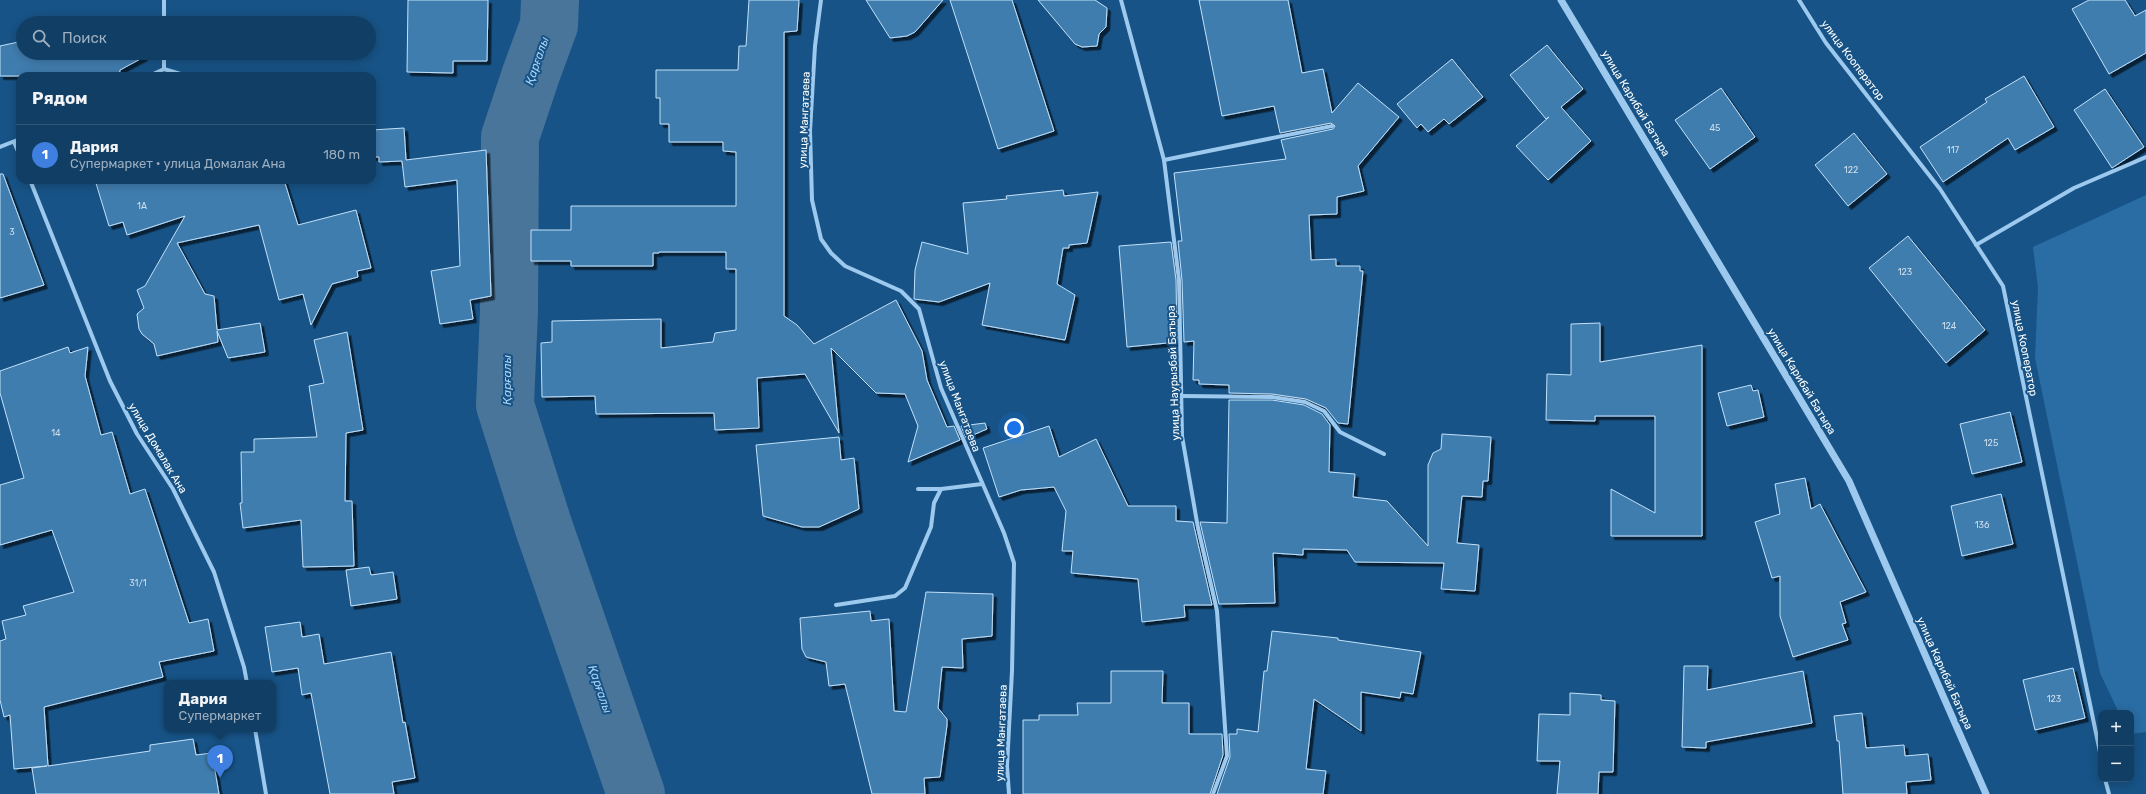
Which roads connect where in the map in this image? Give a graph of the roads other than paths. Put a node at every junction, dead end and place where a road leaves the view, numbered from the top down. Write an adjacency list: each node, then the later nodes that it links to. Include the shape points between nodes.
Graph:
1 (164, 0): 6 (street)
2 (822, 0): 21 (street, улица Мангатаева, via 815,46 810,131 812,200 821,239 845,266 901,291 919,309 940,388)
3 (1121, 0): 16 (street, улица Наурызбай Батыра)
4 (1561, 0): 32 (street, улица Карибай Батыра, via 1849,480)
5 (1799, 0): 18 (street, улица Кооператор, via 1826,43 1940,189)
6 (164, 16)
7 (164, 60): 8 (street)
8 (164, 69): 9 (street); 10 (street)
9 (158, 72)
10 (174, 72)
11 (1332, 126): 16 (street)
12 (14, 142): 13 (street); 14 (street)
13 (0, 147)
14 (16, 147)
15 (2146, 157): 18 (street, via 2074,188)
16 (1164, 160): 19 (street, улица Наурызбай Батыра, via 1179,280)
17 (32, 184): 25 (street, улица Домалак Ана, via 110,382 137,434 173,489 214,572)
18 (1976, 245): 27 (street, улица Кооператор, via 2003,286)
19 (1182, 396): 20 (street, via 1272,398 1305,402 1324,411 1340,432); 31 (street, улица Наурызбай Батыра, via 1182,436 1198,528 1217,611 1227,756)
20 (1384, 454)
21 (982, 484): 23 (street); 30 (street, улица Мангатаева, via 1014,562 1007,766)
22 (918, 489): 23 (street)
23 (940, 489): 24 (street, via 934,503 931,527 905,588 894,596)
24 (836, 605)
25 (246, 680)
26 (256, 732): 29 (street)
27 (2099, 746)
28 (2106, 782): 33 (street)
29 (266, 794)
30 (1009, 794)
31 (1213, 794)
32 (1986, 794)
33 (2108, 794)

